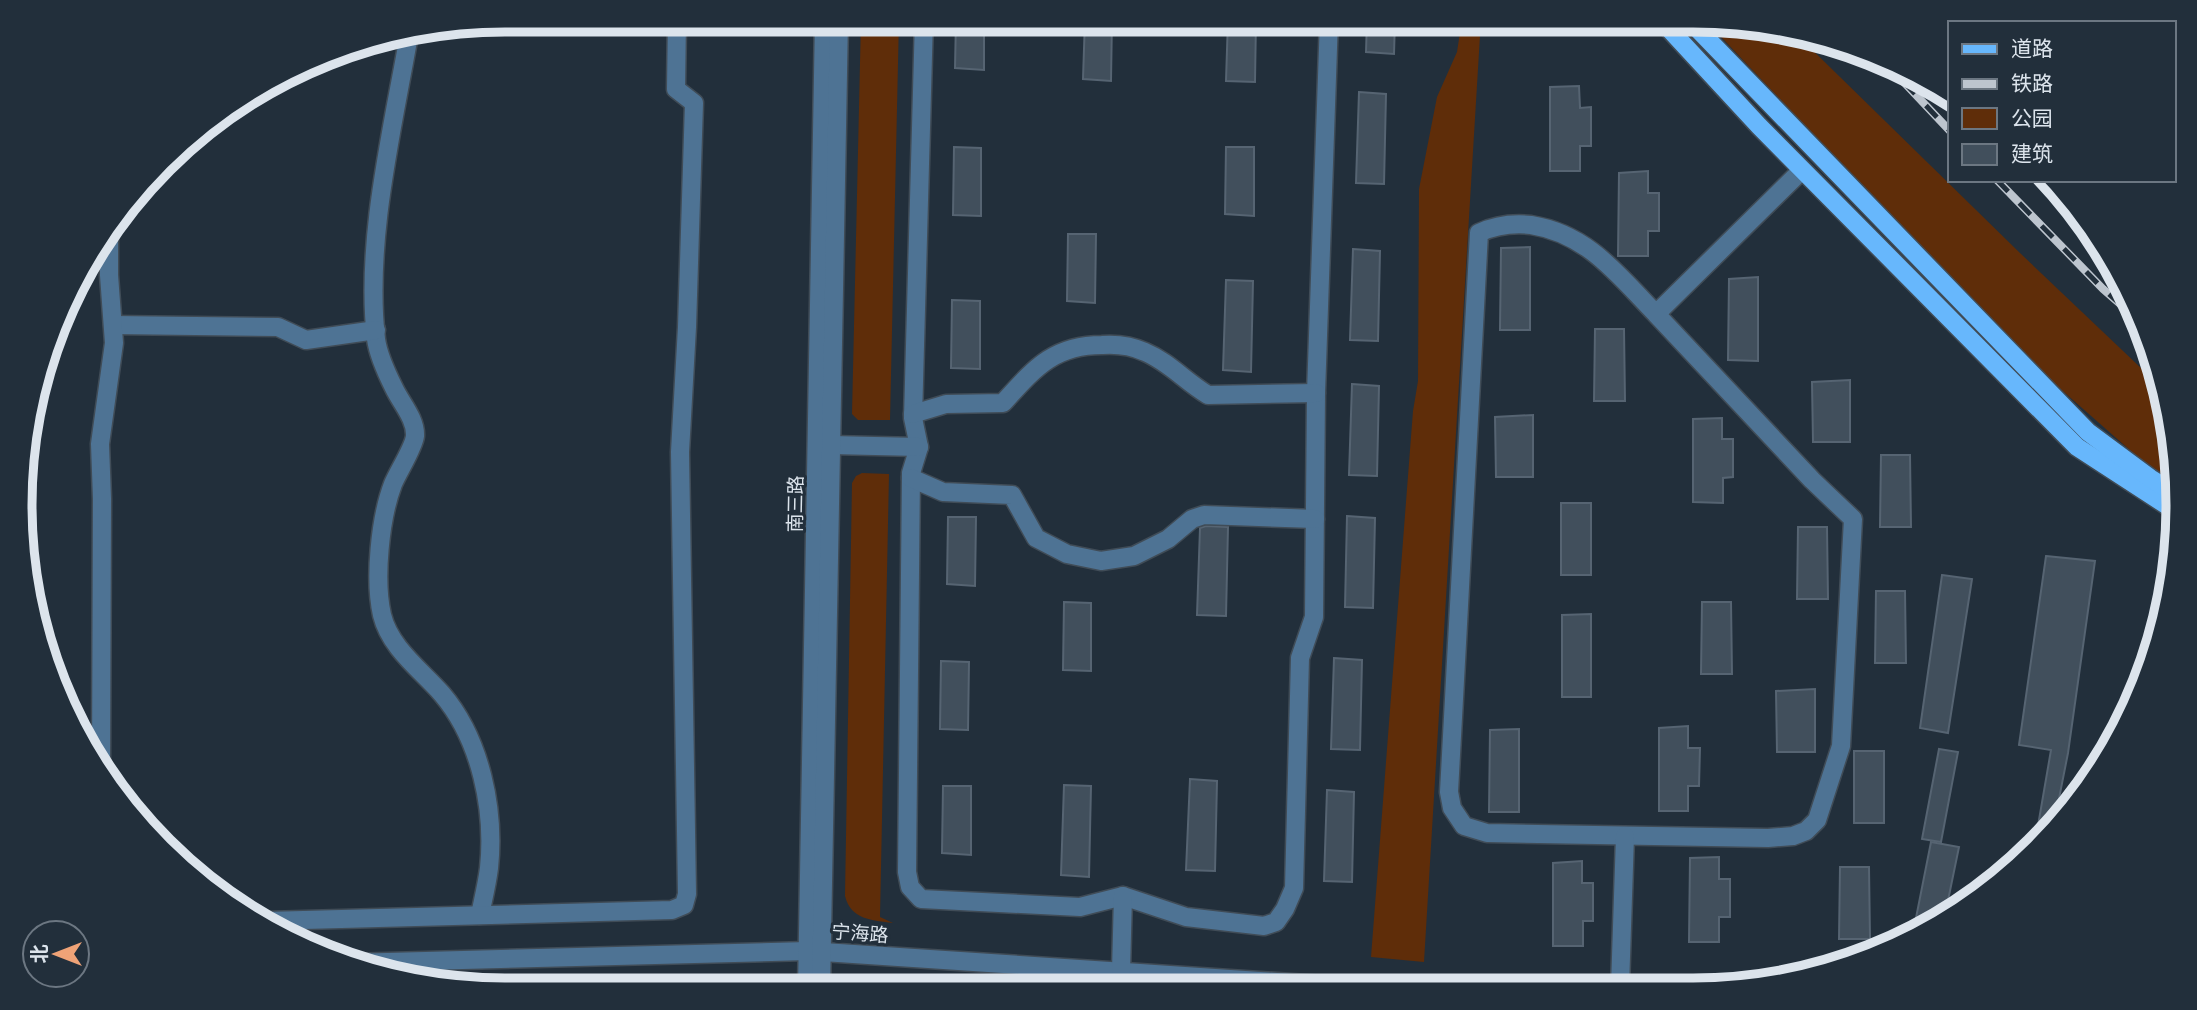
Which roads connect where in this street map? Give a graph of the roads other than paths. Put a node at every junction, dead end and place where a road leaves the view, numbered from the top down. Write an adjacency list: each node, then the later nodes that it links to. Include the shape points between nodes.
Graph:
1 (677, 32): 25 (street, via 676,89 694,103 680,452 687,894 684,905 672,910)
2 (824, 32): 27 (street, 南三路)
3 (839, 32): 16 (street, 南三路)
4 (923, 32): 15 (street)
5 (1329, 32): 14 (street)
6 (1672, 32): 9 (main road)
7 (1701, 32): 19 (main road, via 2088,432)
8 (408, 42): 13 (street, via 376,226)
9 (1802, 170): 11 (street); 20 (main road, via 2077,447)
10 (108, 247): 12 (street)
11 (1656, 314): 23 (street, via 1853,519 1841,746 1817,820 1806,831 1769,838); 23 (street, via 1575,238 1519,224 1493,226 1479,233 1448,792 1464,827 1486,833)
12 (113, 325): 13 (street, via 278,327 306,340); 22 (street, via 100,444)
13 (376, 330): 25 (street, via 376,342 412,420 415,437 392,486 380,540 383,616 397,645 442,695 466,731 482,776 490,820 489,868)
14 (1317, 393): 15 (street, via 1208,395 1144,351 1117,344 1083,345 1054,355 1003,403 946,404); 21 (street)
15 (913, 414): 17 (street)
16 (831, 445): 17 (street); 27 (street, 南三路)
17 (919, 447): 18 (street)
18 (911, 478): 21 (street, via 943,492 1012,495 1036,538 1067,554 1101,561 1134,556 1204,515); 24 (street, via 906,872 910,887 921,899 1080,907)
19 (2165, 487)
20 (2166, 505)
21 (1315, 519): 24 (street, via 1314,617 1300,658 1294,888 1285,909 1276,922 1264,926 1186,917)
22 (101, 752)
23 (1625, 836): 33 (street)
24 (1123, 896): 29 (street)
25 (480, 915): 26 (street)
26 (279, 921)
27 (815, 951): 28 (street, 宁海路); 29 (street, 宁海路); 30 (street, 南三路); 31 (street, 南三路)
28 (383, 962)
29 (1121, 971): 32 (street, 宁海路)
30 (809, 978)
31 (819, 978)
32 (1219, 978)
33 (1620, 978)

